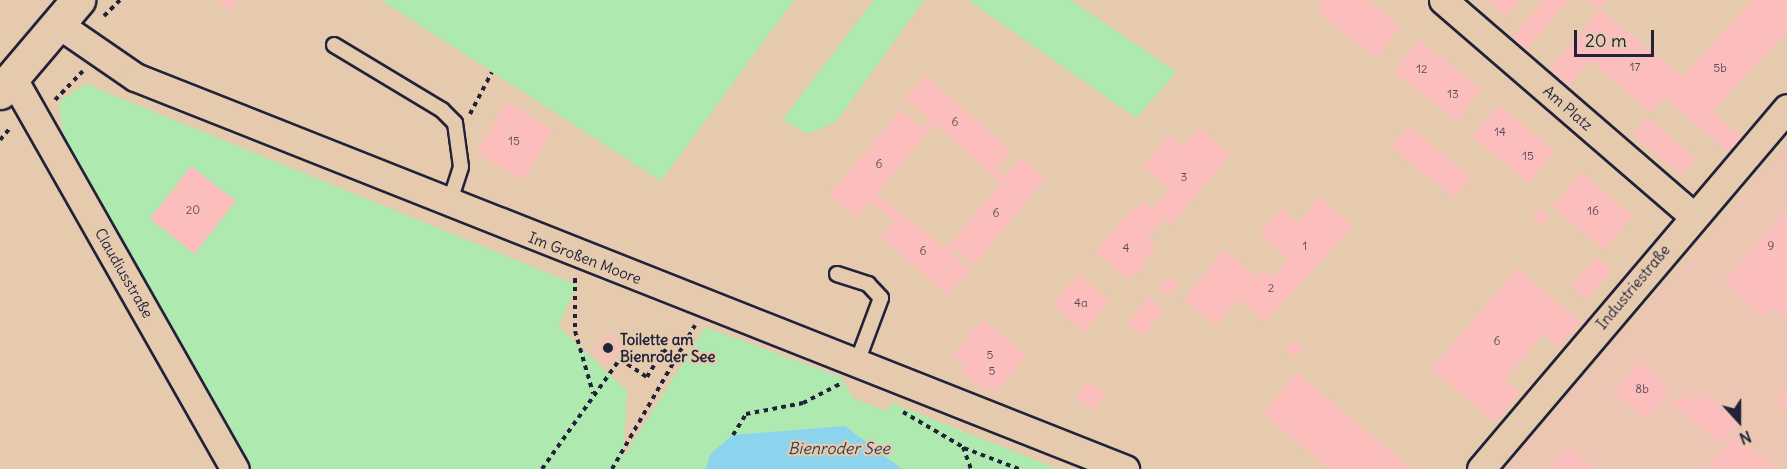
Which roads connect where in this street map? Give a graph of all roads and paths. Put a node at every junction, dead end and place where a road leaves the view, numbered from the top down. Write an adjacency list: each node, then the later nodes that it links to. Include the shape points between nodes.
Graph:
1 (120, 0): 5 (path, via 105,15)
2 (1443, 0): 13 (street, Am Platz)
3 (68, 12): 5 (street, Im Großen Moore); 7 (street)
4 (334, 45): 10 (lane, via 442,110)
5 (92, 48): 9 (path, via 83,71 48,108); 12 (street, Im Großen Moore, via 135,77)
6 (492, 72): 10 (path)
7 (6, 84): 9 (street, Claudiusstraße)
8 (1787, 108): 13 (street, Industriestraße)
9 (33, 114): 11 (path, via 16,122); 23 (street, Claudiusstraße)
10 (460, 132): 12 (lane, via 461,166)
11 (0, 140)
12 (449, 205): 14 (street, Im Großen Moore)
13 (1693, 216): 29 (street, Industriestraße)
14 (572, 253): 16 (street, Im Großen Moore); 19 (path, via 575,331)
15 (837, 274): 18 (lane, via 868,284 881,298)
16 (705, 306): 17 (path); 18 (street, Im Großen Moore)
17 (675, 358): 19 (path, via 663,350 647,377 620,358); 25 (path)
18 (857, 365): 21 (path, via 833,390 813,399 746,414); 28 (street, Im Großen Moore)
19 (593, 394): 24 (path)
20 (896, 408): 22 (path)
21 (733, 435)
22 (963, 447): 26 (path); 27 (path)
23 (235, 469)
24 (542, 469)
25 (612, 469)
26 (971, 469)
27 (1019, 469)
28 (1125, 469)
29 (1481, 469)

